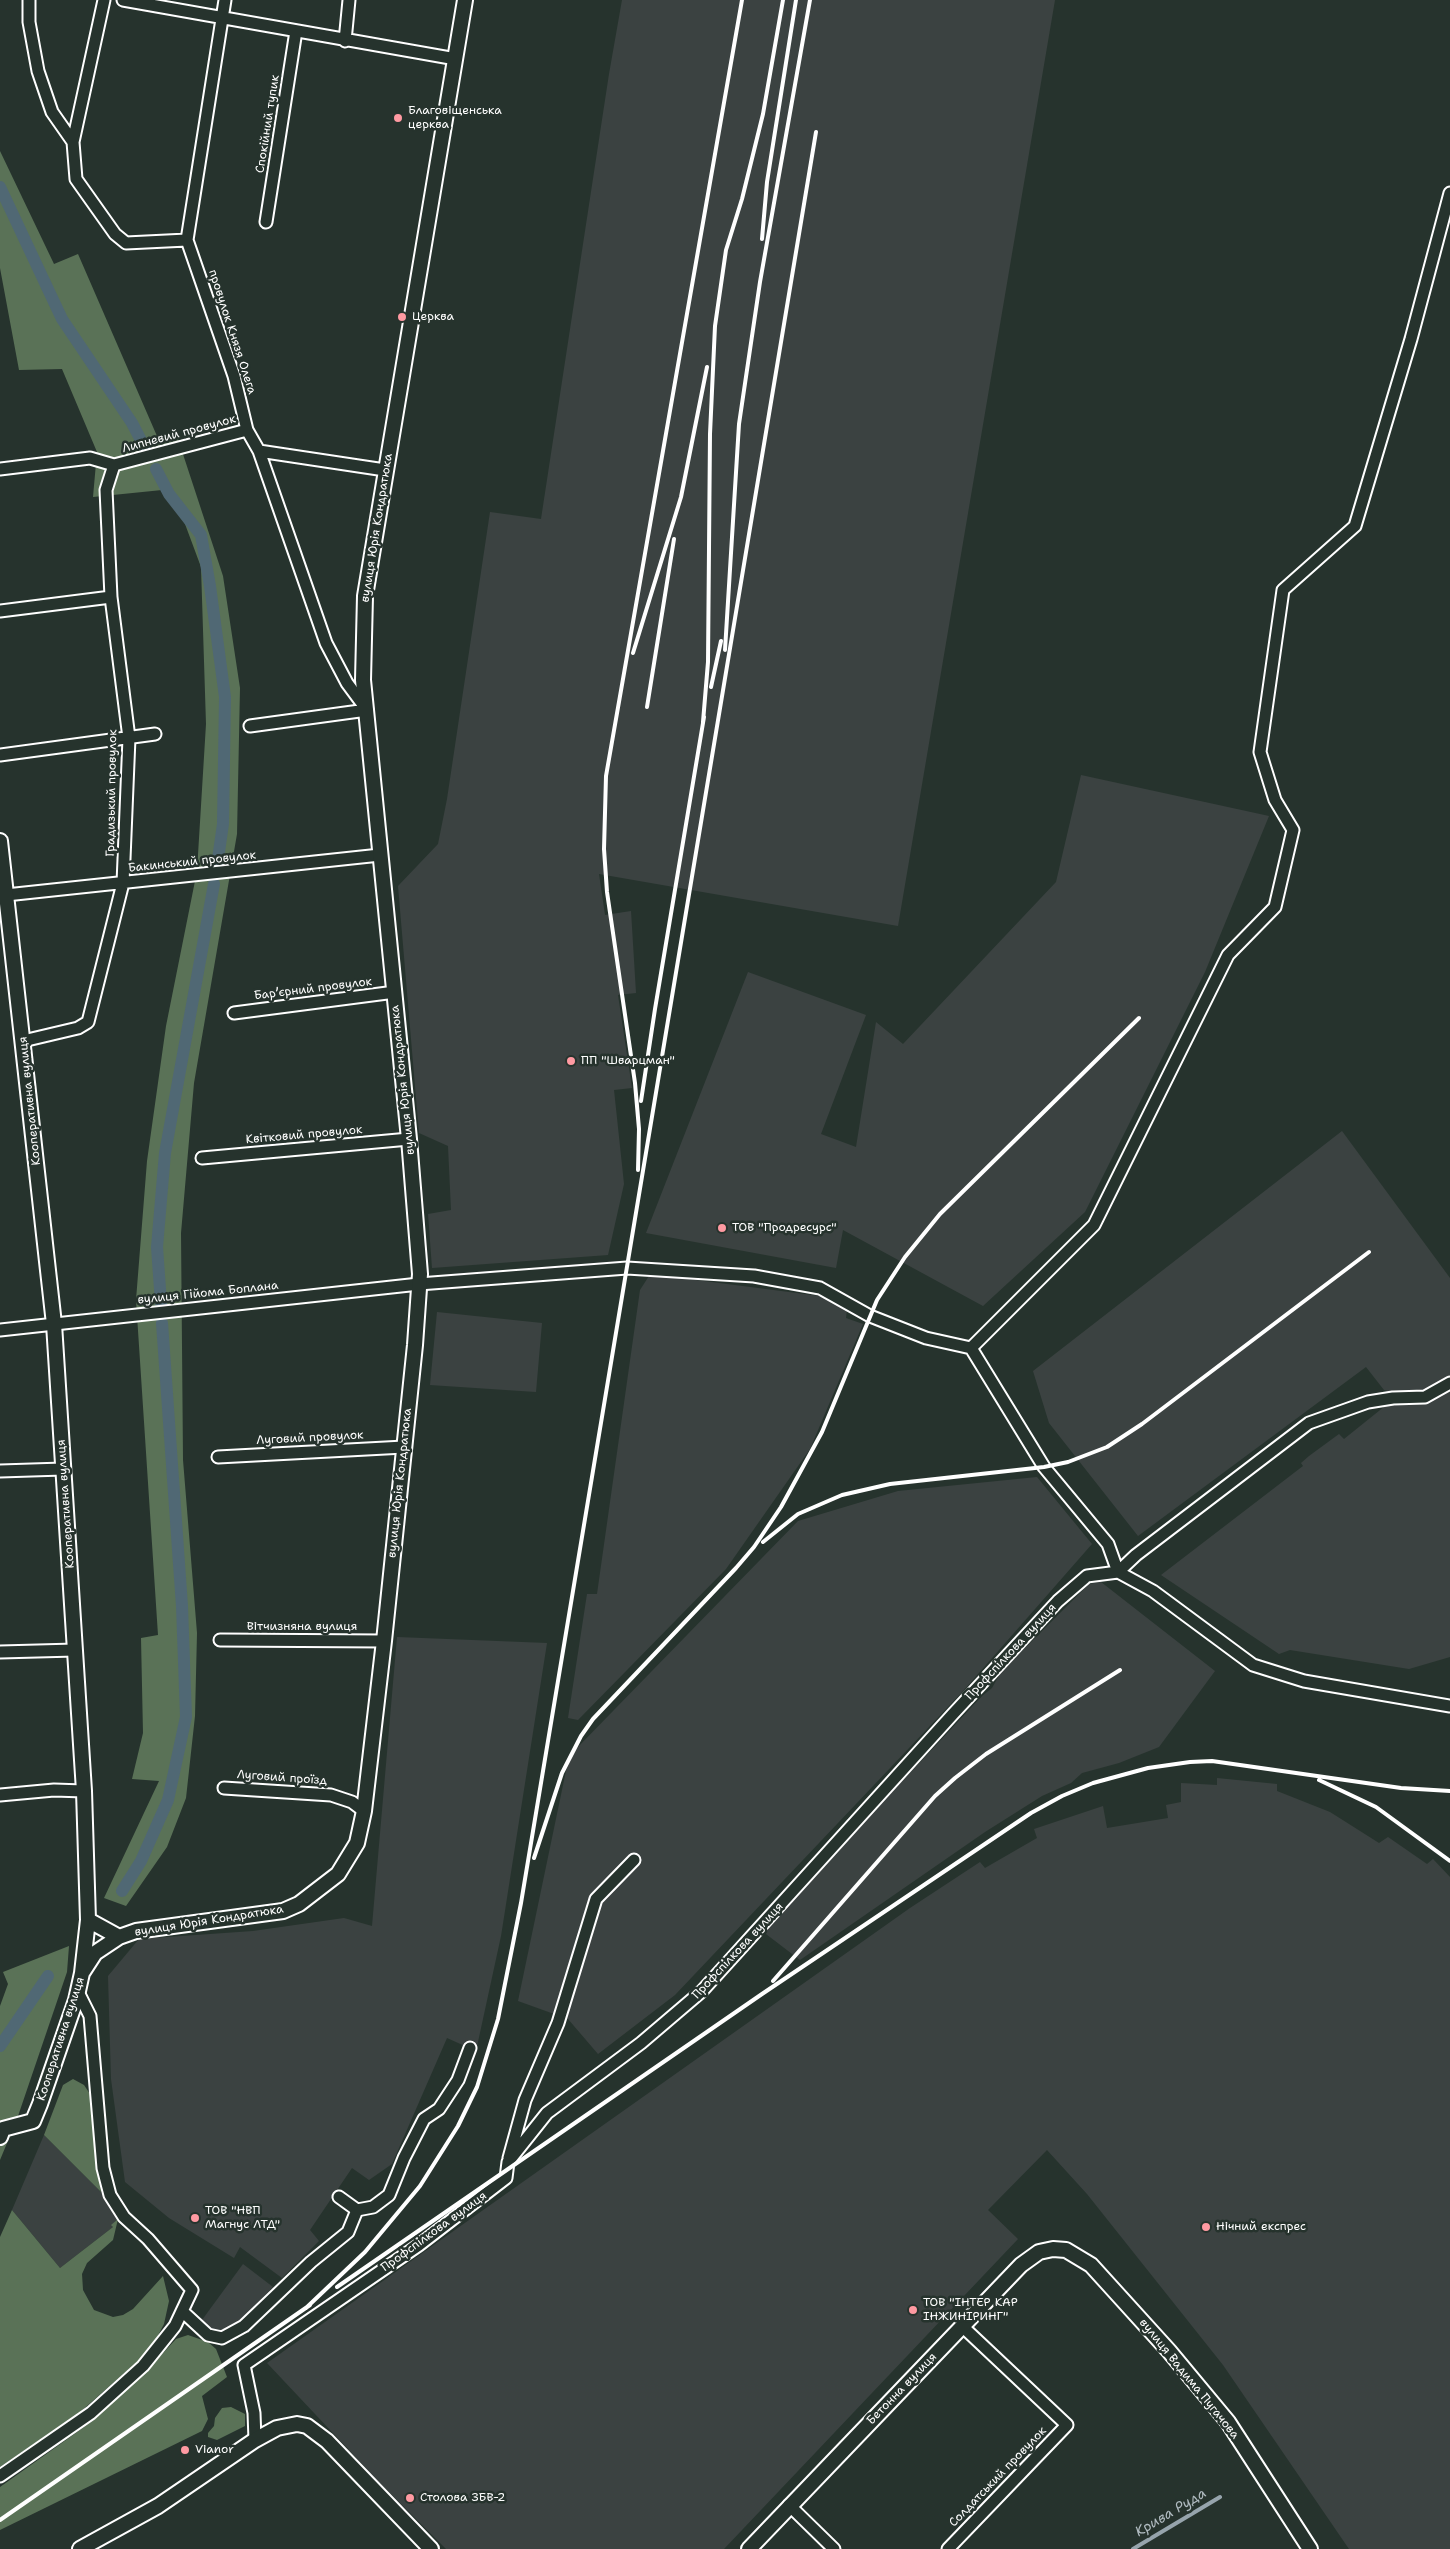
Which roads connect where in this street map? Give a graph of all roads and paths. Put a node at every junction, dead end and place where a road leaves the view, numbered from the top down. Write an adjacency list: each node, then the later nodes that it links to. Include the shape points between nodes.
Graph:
1 (29, 0): 11 (street, via 29,22 38,71 52,112)
2 (104, 0): 11 (street)
3 (123, 0): 7 (street)
4 (226, 0): 7 (street, провулок Князя Олега)
5 (349, 0): 9 (street)
6 (465, 0): 10 (street, вулиця Юрія Кондратюка)
7 (223, 16): 8 (street); 14 (street, провулок Князя Олега)
8 (296, 31): 9 (street); 13 (street, Спокійний тупик)
9 (345, 40): 10 (street)
10 (456, 59): 19 (street, вулиця Юрія Кондратюка)
11 (73, 142): 14 (street, via 76,179 115,234 126,243)
12 (1450, 193): 39 (street, via 1412,339 1356,526 1284,590 1260,752 1275,800 1293,830 1275,907 1228,955 1094,1225)
13 (266, 222)
14 (187, 240): 15 (street, провулок Князя Олега, via 234,376)
15 (247, 430): 16 (street, провулок Князя Олега); 17 (street, Липневий провулок)
16 (259, 451): 19 (street); 22 (street, провулок Князя Олега, via 326,643 347,684)
17 (114, 465): 18 (street, Липневий провулок, via 90,458); 20 (street, Градизький провулок, via 106,490)
18 (0, 469)
19 (386, 470): 22 (street, вулиця Юрія Кондратюка, via 365,596 363,680)
20 (111, 597): 21 (street); 25 (street, Градизький провулок)
21 (0, 611)
22 (367, 710): 23 (street); 28 (street, вулиця Юрія Кондратюка)
23 (250, 726)
24 (155, 734): 25 (street)
25 (129, 738): 26 (street); 29 (street, Градизький провулок)
26 (0, 755)
27 (0, 842): 30 (street, Кооперативна вулиця)
28 (380, 855): 29 (street, Бакинський провулок); 31 (street, вулиця Юрія Кондратюка)
29 (123, 883): 30 (street, Бакинський провулок); 33 (street, Градизький провулок, via 88,1022 78,1028)
30 (6, 895): 33 (street, Кооперативна вулиця)
31 (395, 992): 32 (street, Барʼєрний провулок); 34 (street, вулиця Юрія Кондратюка)
32 (234, 1013)
33 (24, 1041): 37 (street, Кооперативна вулиця)
34 (409, 1139): 35 (street, Квітковий провулок); 36 (street, вулиця Юрія Кондратюка)
35 (202, 1158)
36 (419, 1284): 37 (street, вулиця Гійома Боплана); 39 (street, вулиця Гійома Боплана, via 627,1268 754,1276 820,1288 870,1316 910,1332); 41 (street, вулиця Юрія Кондратюка)
37 (54, 1324): 38 (street, вулиця Гійома Боплана); 43 (street, Кооперативна вулиця)
38 (0, 1330)
39 (971, 1348): 45 (street, via 1044,1467 1108,1544)
40 (1450, 1383): 45 (street, via 1425,1397 1368,1402 1309,1424)
41 (404, 1447): 42 (street, Луговий провулок); 47 (street, вулиця Юрія Кондратюка)
42 (218, 1457)
43 (64, 1469): 44 (street); 48 (street, Кооперативна вулиця)
44 (0, 1471)
45 (1118, 1572): 50 (street, via 1154,1591 1253,1665 1304,1681); 62 (street, Профспілкова вулиця, via 1087,1576 1058,1601 702,1991 641,2043 547,2113)
46 (220, 1640): 47 (street, Вітчизняна вулиця)
47 (384, 1641): 54 (street, вулиця Юрія Кондратюка)
48 (75, 1650): 49 (street); 52 (street, Кооперативна вулиця)
49 (0, 1652)
50 (1450, 1706)
51 (224, 1788): 54 (street, Луговий проїзд, via 331,1796 352,1802)
52 (84, 1791): 53 (street); 56 (street, Кооперативна вулиця)
53 (0, 1795)
54 (364, 1811): 57 (street, вулиця Юрія Кондратюка, via 357,1843 338,1874 299,1904 283,1911 152,1929)
55 (634, 1860): 62 (street, via 596,1899 558,2023 525,2100)
56 (88, 1920): 57 (street); 58 (street, Кооперативна вулиця)
57 (119, 1937): 58 (street, вулиця Юрія Кондратюка, via 95,1953)
58 (82, 1974): 59 (street, Кооперативна вулиця)
59 (78, 1992): 61 (street, Кооперативна вулиця, via 33,2121); 66 (street, via 90,2016 104,2168 110,2195 124,2216 192,2290)
60 (470, 2048): 64 (street, via 458,2080 439,2109 424,2119 389,2195 373,2207)
61 (1, 2131)
62 (508, 2162): 68 (street, Профспілкова вулиця, via 506,2178 492,2189 418,2245 244,2365 254,2413)
63 (339, 2197): 64 (street)
64 (357, 2210): 66 (street, via 348,2232 311,2262 244,2326 222,2338 208,2335)
65 (1066, 2250): 67 (street, Бетонна вулиця, via 1039,2252 1021,2265); 76 (street, вулиця Вадима Пугачова, via 1091,2265 1228,2422)
66 (182, 2311): 69 (street, via 175,2326 143,2366 90,2413)
67 (962, 2326): 70 (street, Бетонна вулиця); 75 (street, Солдатський провулок, via 1067,2425)
68 (255, 2440): 71 (street, via 158,2506); 72 (street, via 288,2424 307,2426 318,2433)
69 (0, 2476)
70 (789, 2505): 73 (street, Бетонна вулиця); 74 (street)
71 (80, 2549)
72 (431, 2549)
73 (748, 2549)
74 (834, 2549)
75 (948, 2549)
76 (1310, 2549)

